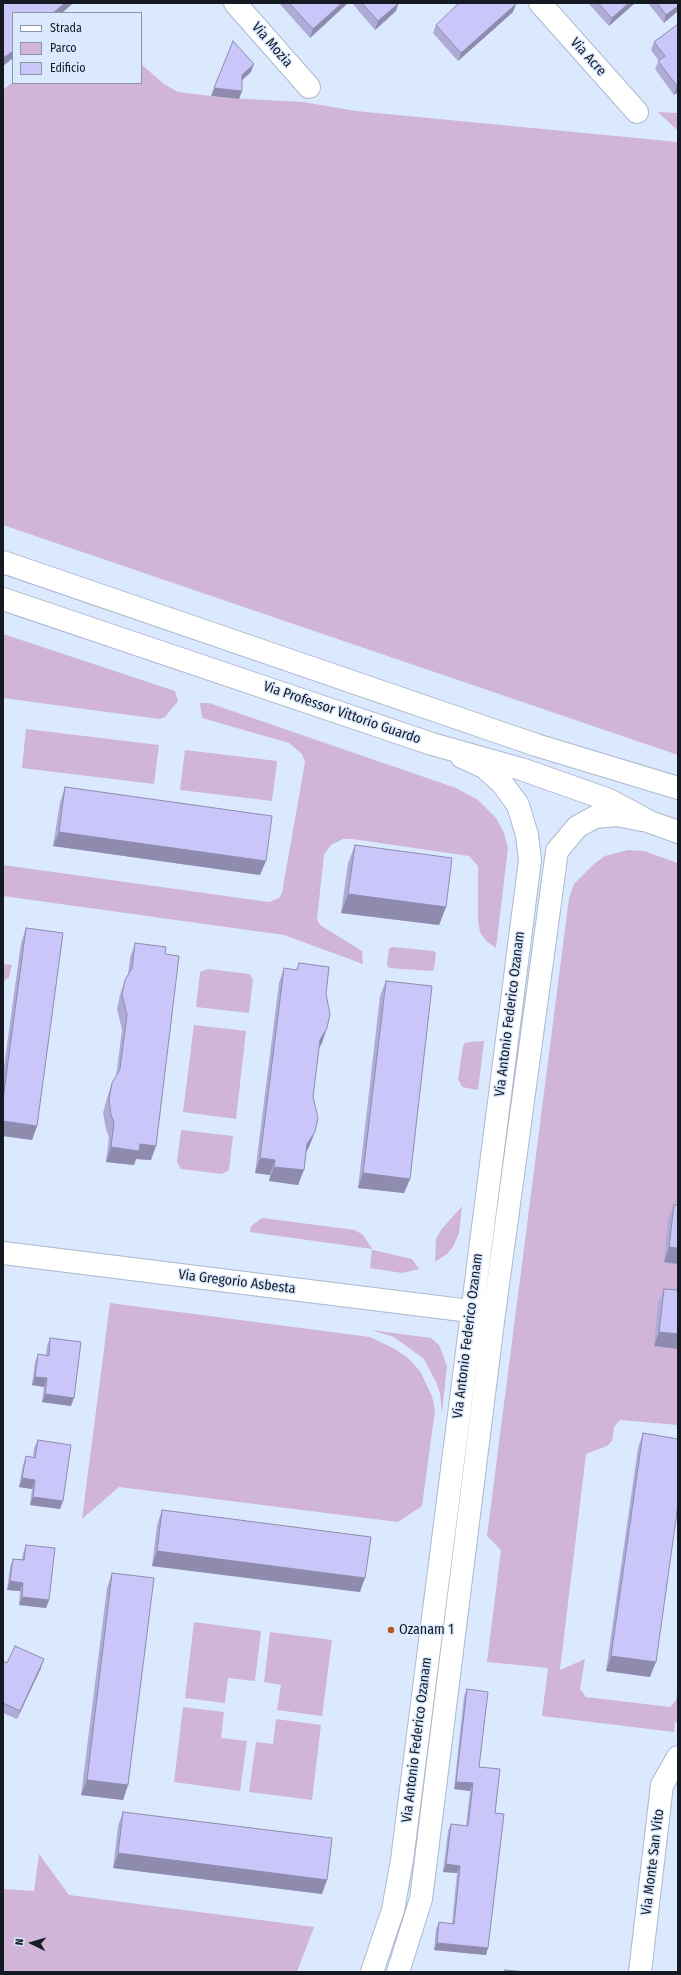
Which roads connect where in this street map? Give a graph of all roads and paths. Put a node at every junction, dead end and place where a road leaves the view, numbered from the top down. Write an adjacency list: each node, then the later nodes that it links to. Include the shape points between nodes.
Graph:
1 (235, 3): 3 (street, Via Mozia)
2 (540, 3): 4 (street, Via Acre)
3 (308, 87)
4 (637, 112)
5 (3, 562): 8 (street, via 548,749)
6 (3, 599): 7 (street, Via Professor Vittorio Guardo)
7 (432, 744): 9 (street, Via Professor Vittorio Guardo, via 557,781 609,800); 12 (street, Via Antonio Federico Ozanam, via 484,767 502,783 518,806 527,835 530,860)
8 (678, 788)
9 (650, 822): 10 (street, Via Professor Vittorio Guardo); 13 (street, Via Antonio Federico Ozanam, via 617,815 594,817 577,827 557,852)
10 (678, 832)
11 (3, 1252): 12 (street, Via Gregorio Asbesta)
12 (471, 1312): 13 (street, Via Gregorio Asbesta); 16 (street, Via Antonio Federico Ozanam, via 402,1860 393,1910)
13 (494, 1314): 15 (street, Via Antonio Federico Ozanam)
14 (678, 1757): 19 (street, Via Monte San Vito, via 662,1785)
15 (421, 1899): 17 (street, Via Antonio Federico Ozanam); 18 (street)
16 (372, 1972)
17 (398, 1972)
18 (412, 1972)
19 (640, 1972)

